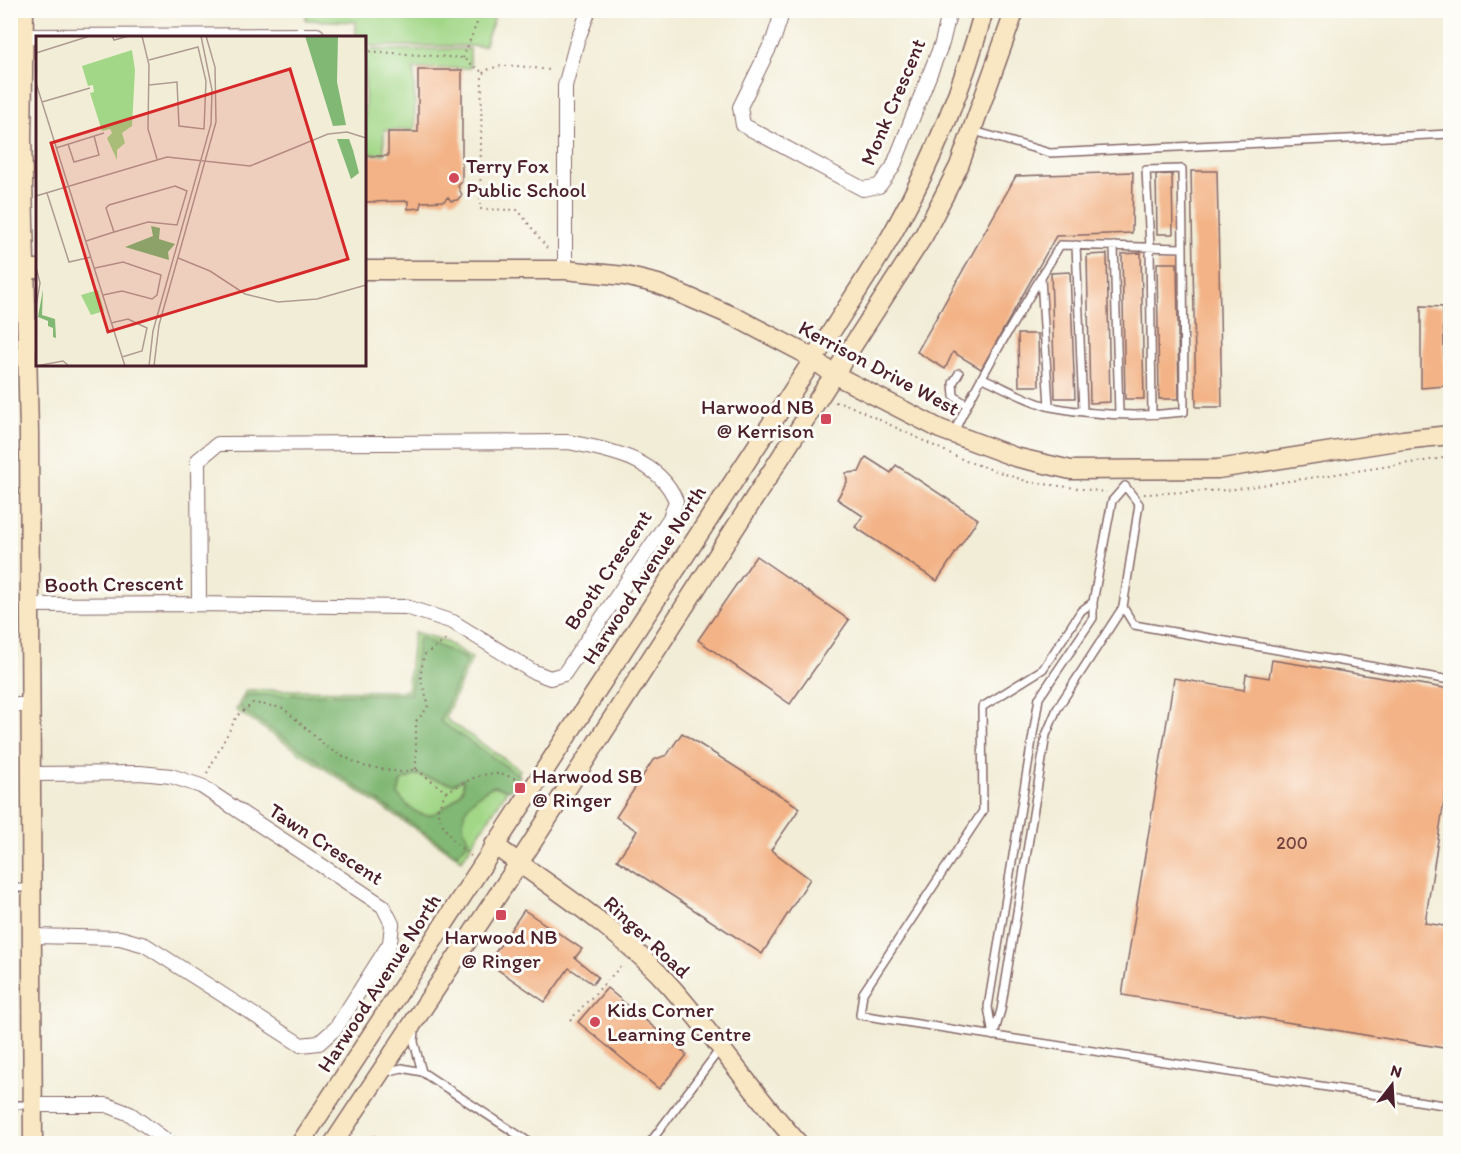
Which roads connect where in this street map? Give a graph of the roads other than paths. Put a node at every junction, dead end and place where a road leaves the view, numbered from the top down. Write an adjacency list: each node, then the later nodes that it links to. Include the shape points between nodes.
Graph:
1 (24, 10): 8 (street)
2 (589, 10): 19 (street, via 565,86)
3 (783, 10): 4 (street, Monk Crescent, via 741,107 743,124 863,189 879,186 892,167 942,43)
4 (950, 10)
5 (984, 10): 21 (street, Harwood Avenue North, via 925,171 896,228)
6 (1015, 10): 11 (street)
7 (317, 35): 10 (street)
8 (24, 36): 9 (street); 17 (street)
9 (36, 36)
10 (284, 36)
11 (972, 130): 12 (lane, via 1050,153); 23 (street, via 924,235)
12 (1450, 134)
13 (1076, 245): 14 (lane); 20 (lane, via 1060,245); 27 (lane)
14 (1114, 246): 15 (lane); 28 (lane)
15 (1150, 246): 16 (lane); 16 (lane, via 1146,170 1182,169); 29 (lane)
16 (1183, 248): 29 (lane, via 1184,412)
17 (25, 269): 34 (street)
18 (366, 270): 19 (street, Kerrison Drive West)
19 (565, 270): 21 (street, Kerrison Drive West, via 626,276 658,284 735,317)
20 (1041, 278): 24 (lane); 26 (lane)
21 (813, 360): 23 (street, Kerrison Drive West); 40 (street, Harwood Avenue North)
22 (958, 373): 25 (lane, via 954,396)
23 (835, 375): 30 (street, Kerrison Drive West); 41 (street)
24 (983, 378): 25 (lane); 26 (lane)
25 (967, 405): 30 (lane)
26 (1049, 406): 27 (lane)
27 (1083, 410): 28 (lane)
28 (1119, 413): 29 (lane)
29 (1152, 414)
30 (953, 434): 31 (street, Kerrison Drive West, via 1015,457 1071,470 1218,469)
31 (1450, 435)
32 (1093, 602): 35 (lane, via 1112,501 1125,486 1139,504); 46 (lane, via 1094,618 1039,698 988,1007); 46 (lane, via 1081,611 1043,669 982,707 983,811 863,993 860,1015)
33 (199, 604): 33 (street, Booth Crescent, via 406,607 453,622 550,678 564,674 670,518 676,501 661,476 618,452 568,442 218,444 198,460); 34 (street, Booth Crescent)
34 (28, 605): 38 (street)
35 (1123, 607): 36 (lane, via 1134,625); 46 (lane, via 1057,709 1046,735 1001,1010)
36 (1450, 680)
37 (10, 705): 38 (street)
38 (30, 705): 39 (street)
39 (31, 774): 43 (street); 44 (street, Tawn Crescent, via 140,773 171,776 201,786 383,906 392,924 390,943 336,1028 320,1043 301,1045 144,945 120,938)
40 (494, 845): 41 (street, Ringer Road); 55 (street, Harwood Avenue North)
41 (519, 863): 45 (street); 47 (street, Ringer Road, via 600,921 671,987)
42 (10, 888): 43 (lane)
43 (32, 888): 44 (street)
44 (33, 936): 51 (street)
45 (416, 1018): 48 (lane, via 414,1042); 49 (street)
46 (993, 1036): 52 (lane)
47 (720, 1049): 58 (lane); 59 (street, Ringer Road)
48 (422, 1072): 49 (lane, via 402,1068); 57 (lane)
49 (380, 1073): 56 (street)
50 (10, 1105): 51 (lane)
51 (33, 1105): 53 (street); 54 (street, via 106,1105 130,1114)
52 (1450, 1106)
53 (33, 1143)
54 (171, 1143)
55 (300, 1143)
56 (333, 1143)
57 (532, 1143)
58 (650, 1143)
59 (799, 1143)

